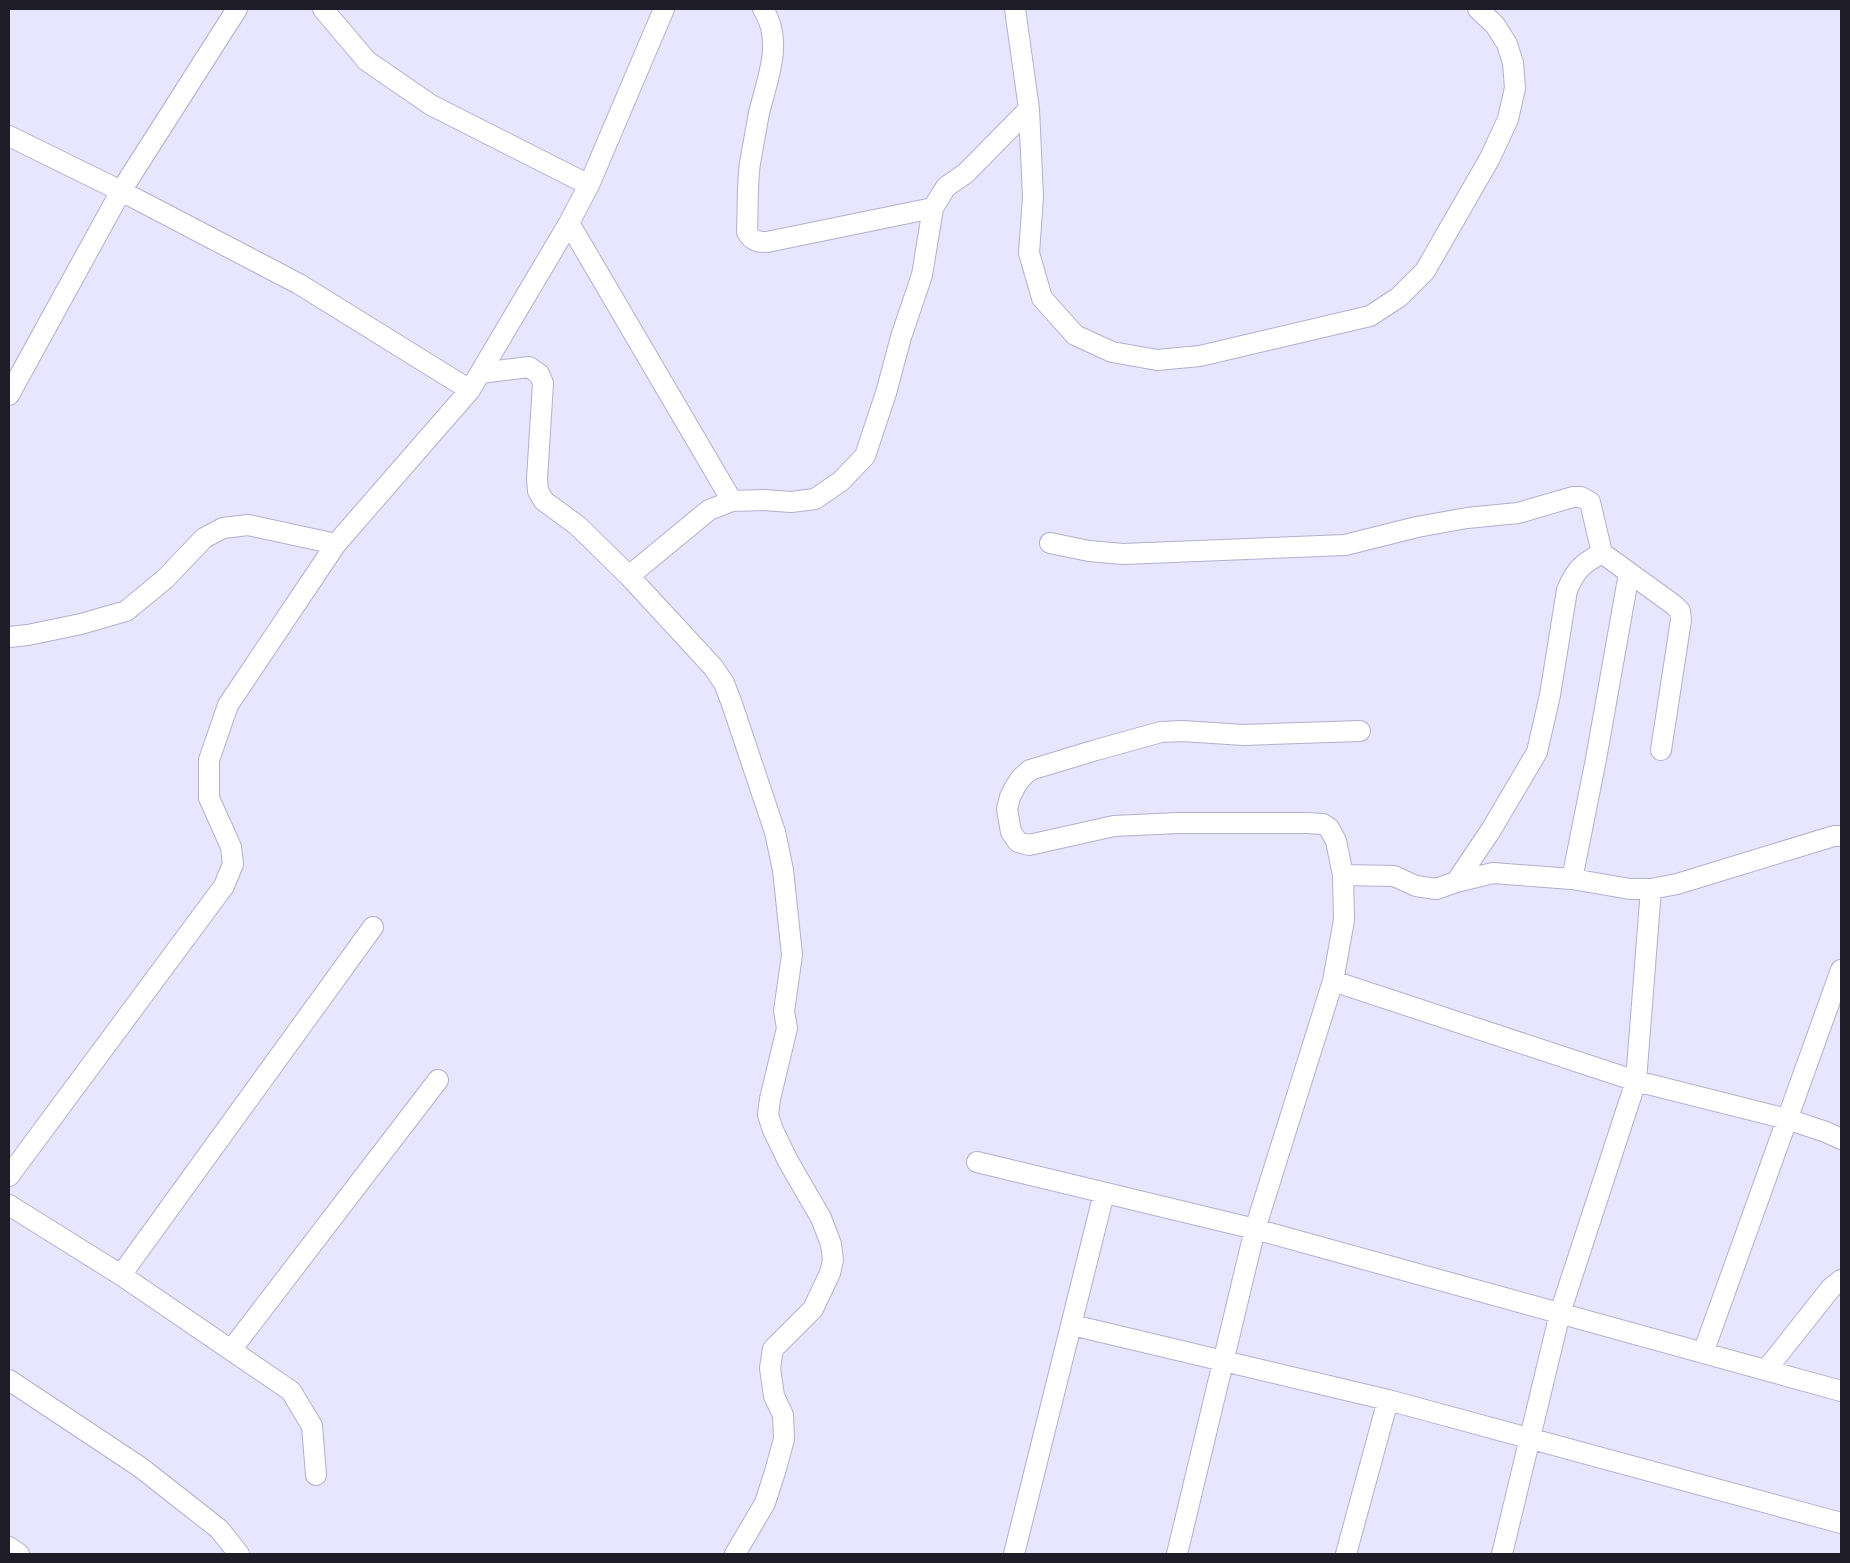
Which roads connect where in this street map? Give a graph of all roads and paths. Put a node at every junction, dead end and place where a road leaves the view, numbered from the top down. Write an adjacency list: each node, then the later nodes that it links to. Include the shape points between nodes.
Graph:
1 (237, 9): 10 (street)
2 (323, 9): 9 (street, via 367,61 431,105)
3 (664, 9): 9 (street)
4 (763, 9): 11 (street, via 769,18 773,41 772,63 750,164 747,232 750,238 756,242 767,242)
5 (1015, 9): 7 (street)
6 (1478, 9): 7 (street, via 1507,44 1514,63 1515,88 1508,120 1490,158 1425,271 1400,297 1370,316 1200,356 1158,360 1112,352 1075,335 1042,298 1029,253 1033,197)
7 (1029, 109): 11 (street, via 966,173 946,187)
8 (9, 136): 10 (street)
9 (589, 185): 12 (street)
10 (120, 191): 13 (street); 14 (street)
11 (933, 208): 15 (street, via 922,275 864,456 841,481 815,499)
12 (569, 223): 13 (street); 15 (street)
13 (475, 381): 17 (street); 20 (street, via 529,367 542,378 538,491 544,501 578,526)
14 (9, 394)
15 (732, 502): 20 (street, via 709,510)
16 (1050, 542): 18 (street, via 1089,551 1123,554 1345,546 1417,527 1518,512 1581,497 1590,502)
17 (336, 544): 21 (street, via 248,526 223,528 204,538 165,578 126,611 81,624); 37 (street, via 228,705 209,760 209,798 231,847 233,864 224,886)
18 (1602, 553): 19 (street); 27 (street, via 1583,564 1573,575 1567,590 1550,696 1537,752)
19 (1629, 573): 23 (street, via 1680,611); 26 (street)
20 (629, 576): 58 (street, via 713,667 724,684 775,832 783,870 792,955 784,1011 787,1028 768,1115 788,1161 821,1218 833,1260 813,1309 772,1349 770,1368 774,1396 783,1415 784,1439 765,1503)
21 (9, 637)
22 (1360, 731): 25 (street, via 1244,735 1160,732 1030,770 1015,787 1008,809 1011,832 1018,842 1029,845 1114,826 1323,824 1336,841)
23 (1661, 750)
24 (1841, 836): 28 (street)
25 (1343, 875): 27 (street, via 1394,876 1416,886 1436,889); 31 (street, via 1344,920)
26 (1572, 879): 27 (street, via 1493,873); 28 (street, via 1630,889)
27 (1456, 882)
28 (1651, 889): 33 (street)
29 (373, 926): 41 (street)
30 (1841, 970): 34 (street)
31 (1333, 981): 33 (street); 40 (street)
32 (438, 1080): 45 (street)
33 (1636, 1081): 34 (street); 43 (street)
34 (1786, 1119): 35 (street); 46 (street)
35 (1841, 1139)
36 (977, 1162): 38 (street)
37 (9, 1176)
38 (1104, 1193): 40 (street); 44 (street)
39 (9, 1205): 41 (street)
40 (1255, 1229): 43 (street); 47 (street)
41 (122, 1275): 45 (street)
42 (1841, 1280): 48 (street, via 1831,1288)
43 (1560, 1314): 46 (street); 52 (street)
44 (1072, 1325): 47 (street); 59 (street)
45 (231, 1350): 53 (street, via 291,1390 312,1426)
46 (1703, 1353): 48 (street)
47 (1222, 1360): 51 (street); 60 (street)
48 (1766, 1370): 50 (street)
49 (9, 1380): 57 (street, via 140,1467 219,1529)
50 (1841, 1391)
51 (1388, 1400): 52 (street); 61 (street)
52 (1529, 1437): 54 (street); 62 (street)
53 (316, 1475)
54 (1841, 1523)
55 (9, 1548): 56 (street)
56 (19, 1554)
57 (239, 1554)
58 (735, 1554)
59 (1014, 1554)
60 (1176, 1554)
61 (1346, 1554)
62 (1506, 1554)

